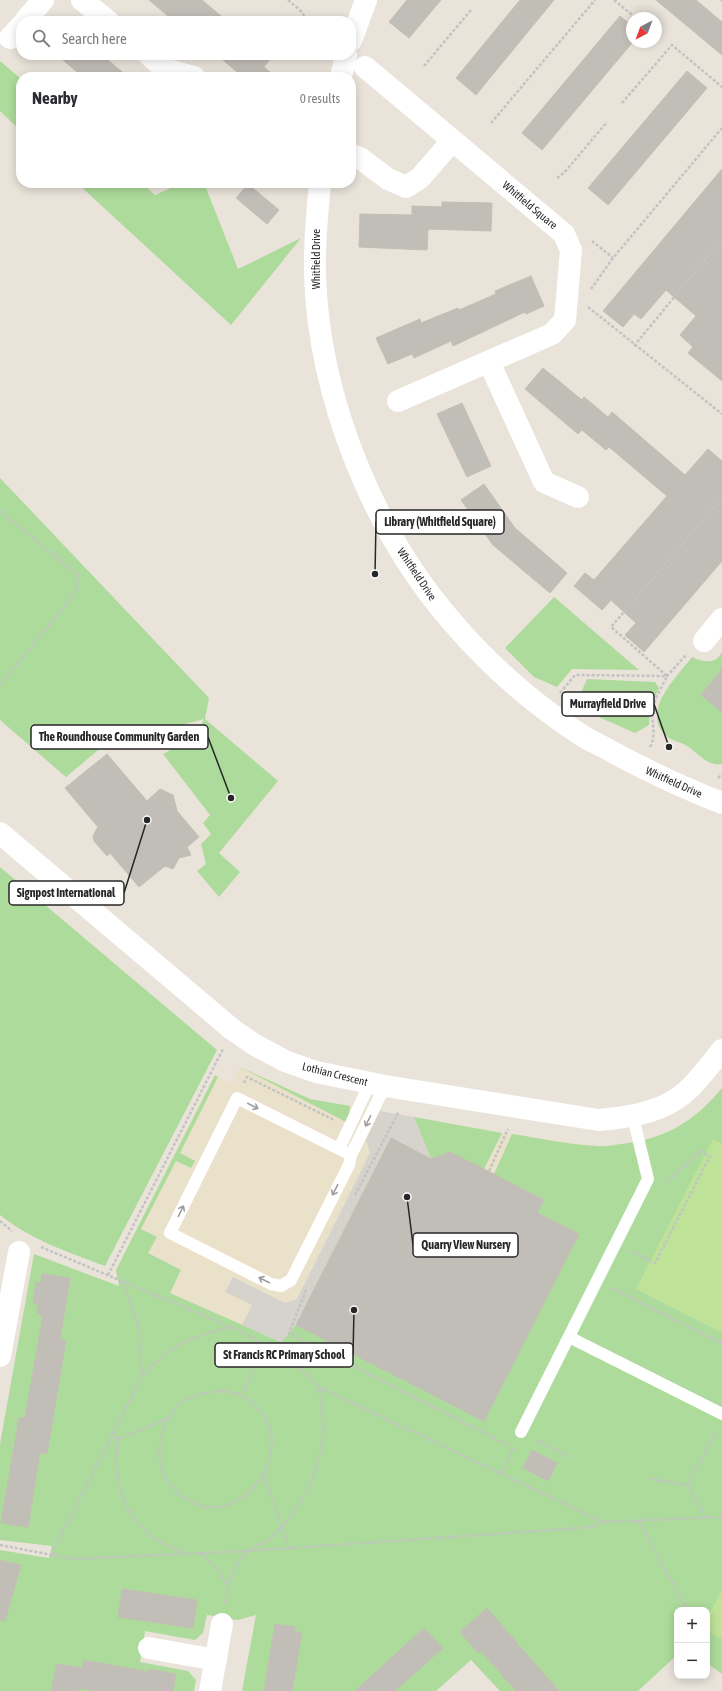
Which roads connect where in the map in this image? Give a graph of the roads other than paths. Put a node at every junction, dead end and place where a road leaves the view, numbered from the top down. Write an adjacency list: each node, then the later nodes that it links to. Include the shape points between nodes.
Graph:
1 (43, 0): 4 (street)
2 (82, 0): 5 (street)
3 (366, 0): 6 (street)
4 (29, 16)
5 (102, 16)
6 (356, 28)
7 (155, 60): 10 (street, via 165,68)
8 (345, 60): 11 (street)
9 (365, 67): 12 (street, Whitfield Square)
10 (178, 72)
11 (342, 72)
12 (452, 140): 13 (street, via 420,178 406,187 388,179); 15 (street, Whitfield Square, via 564,234 571,250 565,320 552,334)
13 (356, 157)
14 (320, 188): 20 (street, Whitfield Drive, via 315,277 319,318 337,408 354,456 384,521 423,584 454,624 501,673 582,735 641,767)
15 (489, 362): 16 (street); 17 (street, via 544,482)
16 (398, 401)
17 (578, 497)
18 (722, 619): 19 (street)
19 (704, 641)
20 (722, 803)
21 (0, 833): 23 (street, Lothian Crescent, via 233,1030 255,1045 285,1061 316,1072)
22 (722, 1050): 24 (street, Lothian Crescent, via 690,1088 671,1103)
23 (378, 1085): 24 (street, Lothian Crescent, via 566,1116 600,1120); 25 (lane, via 350,1127); 26 (lane, one-way to 26, via 362,1133)
24 (633, 1117): 29 (lane, via 648,1179)
25 (339, 1149): 26 (lane); 26 (lane, one-way to 25, via 349,1165 291,1280 281,1286 271,1284 170,1233 237,1098)
26 (351, 1155)
27 (25, 1245): 28 (street)
28 (3, 1324): 30 (street)
29 (569, 1337): 31 (lane); 32 (lane)
30 (0, 1356)
31 (720, 1420)
32 (521, 1432)
33 (222, 1624): 35 (street)
34 (150, 1648): 35 (street)
35 (216, 1660): 36 (street)
36 (210, 1691)

